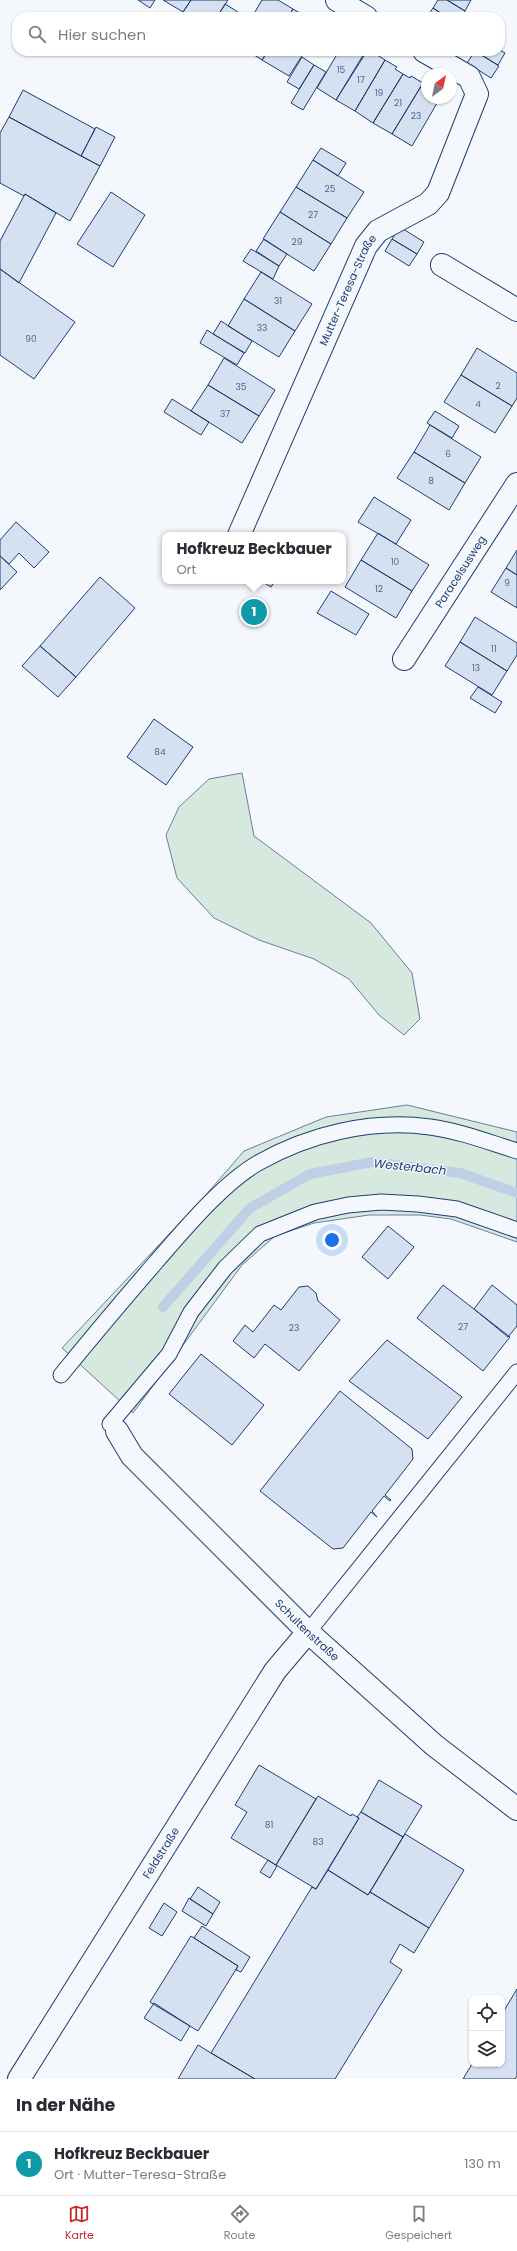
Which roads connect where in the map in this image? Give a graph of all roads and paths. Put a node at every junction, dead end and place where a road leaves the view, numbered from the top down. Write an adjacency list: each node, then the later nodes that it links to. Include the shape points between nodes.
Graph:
1 (337, 0): 2 (street)
2 (357, 12)
3 (433, 56): 7 (street, Mutter-Teresa-Straße, via 469,77 477,94 438,193 428,204 378,231 366,246)
4 (442, 265): 5 (street)
5 (517, 310)
6 (517, 484): 8 (street, Paracelsusweg)
7 (240, 532)
8 (404, 659)
9 (517, 1151): 12 (lane, via 462,1133 396,1125 348,1129 301,1142 257,1164 220,1193 184,1230)
10 (517, 1230): 13 (lane, via 456,1209 381,1202 315,1212 260,1234 225,1268 191,1312 169,1354)
11 (517, 1372): 14 (lane)
12 (61, 1375)
13 (113, 1427): 14 (street, Schultenstraße, via 132,1456)
14 (308, 1632): 15 (street, Schultenstraße, via 434,1745); 16 (street, Feldstraße, via 275,1671)
15 (517, 1809)
16 (20, 2079)

